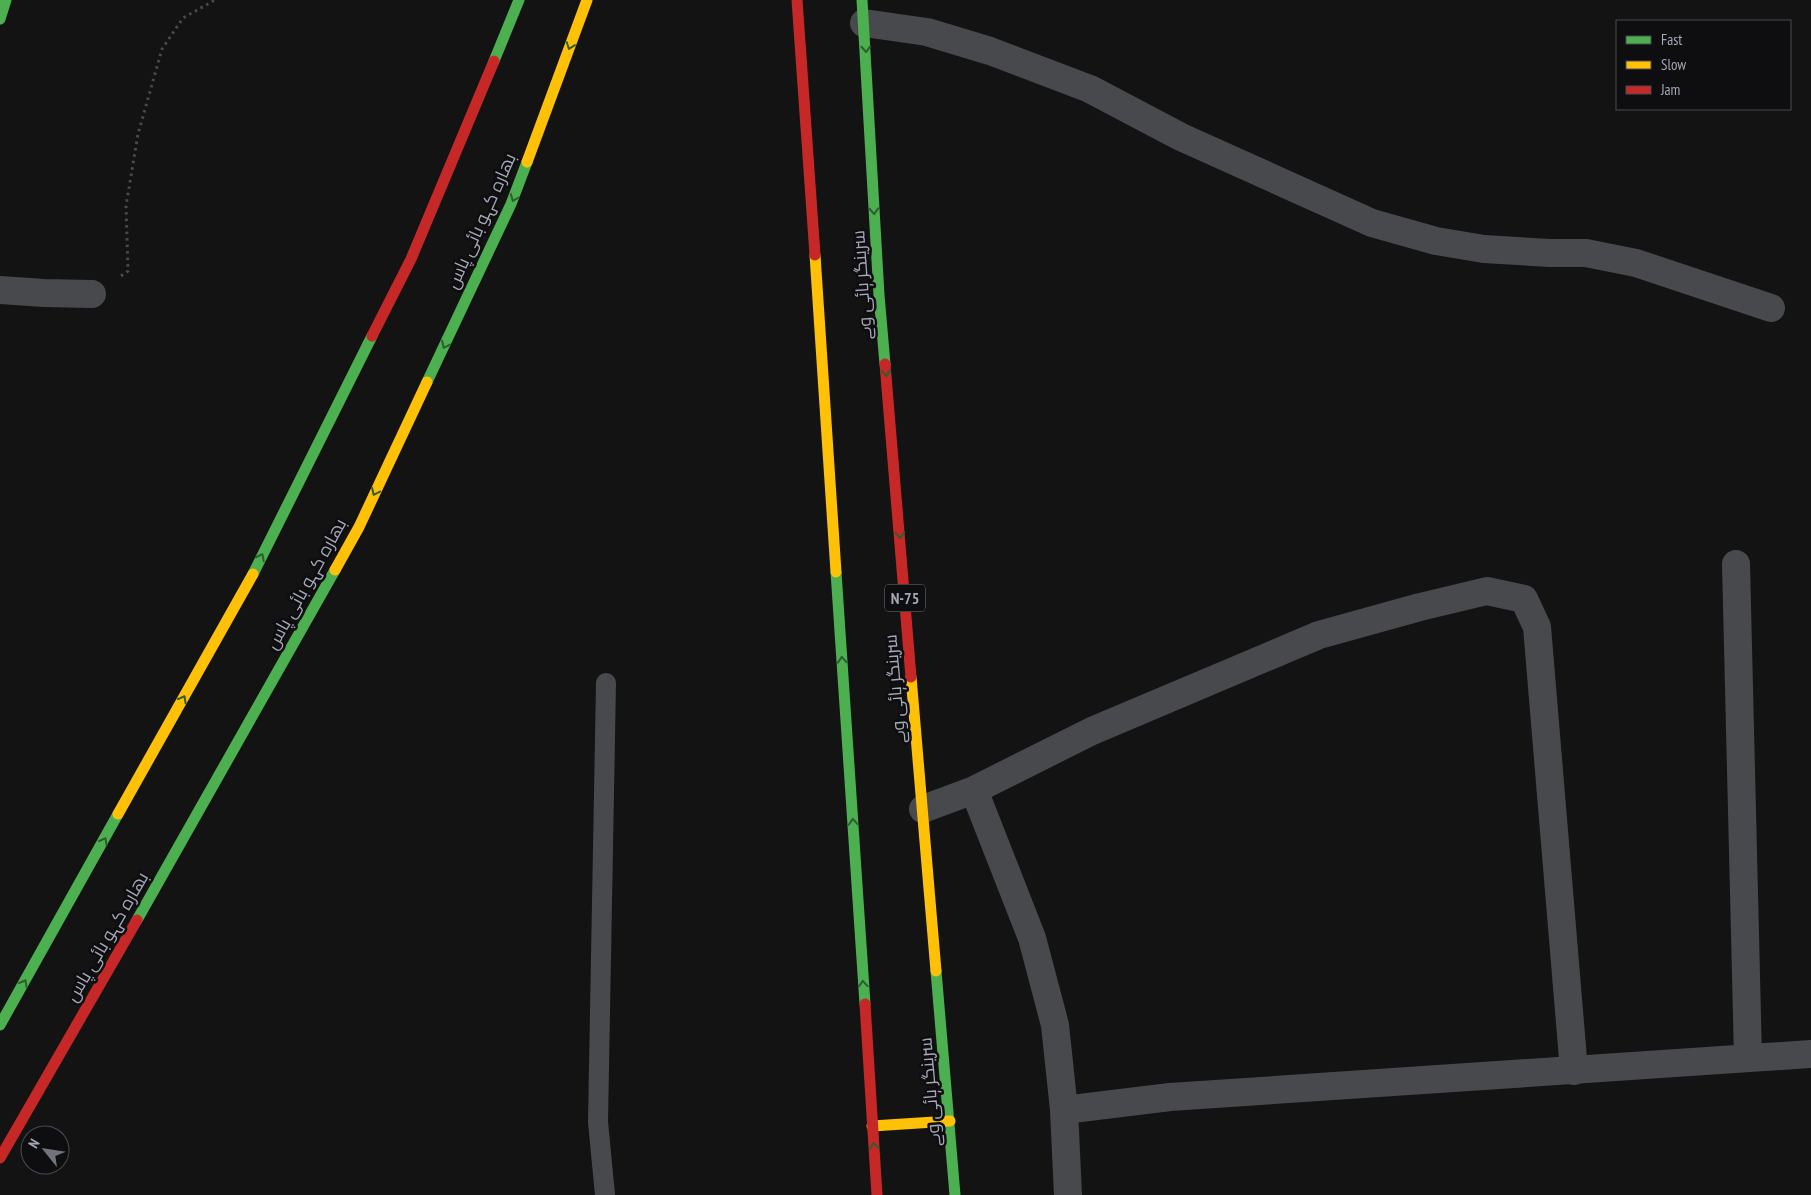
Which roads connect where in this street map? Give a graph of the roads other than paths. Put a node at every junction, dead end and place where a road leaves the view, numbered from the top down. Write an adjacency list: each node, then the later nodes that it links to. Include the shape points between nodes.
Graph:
1 (6, 0): 6 (main road)
2 (520, 0): 14 (main road, one-way to 2, via 246,587 411,259)
3 (587, 0): 21 (main road, بھارہ کہو بائی پاس, one-way to 21, via 511,204 359,527)
4 (797, 0): 20 (main road, one-way to 4)
5 (863, 11): 9 (street, via 990,51 1090,89 1181,137 1372,223 1436,241 1484,249 1586,253 1627,262); 13 (main road, سرینگر ہائی وے / N-75, one-way to 13, via 879,296)
6 (0, 20)
7 (0, 290): 8 (street)
8 (92, 294)
9 (1771, 308)
10 (1736, 564): 16 (street)
11 (606, 683): 22 (lane, via 598,1122)
12 (974, 790): 13 (street); 17 (street, via 1092,731 1319,635 1487,591 1524,599 1538,628); 18 (street, via 1032,938 1055,1025)
13 (923, 809): 19 (main road, سرینگر ہائی وے / N-75)
14 (0, 1025)
15 (1811, 1054): 16 (street)
16 (1748, 1058): 17 (street)
17 (1574, 1071): 18 (street, via 1170,1097)
18 (1064, 1110): 25 (street)
19 (950, 1121): 20 (main road); 24 (main road, سرینگر ہائی وے / N-75)
20 (872, 1126): 23 (main road, one-way to 20)
21 (0, 1158)
22 (605, 1195)
23 (877, 1195)
24 (955, 1195)
25 (1068, 1195)

